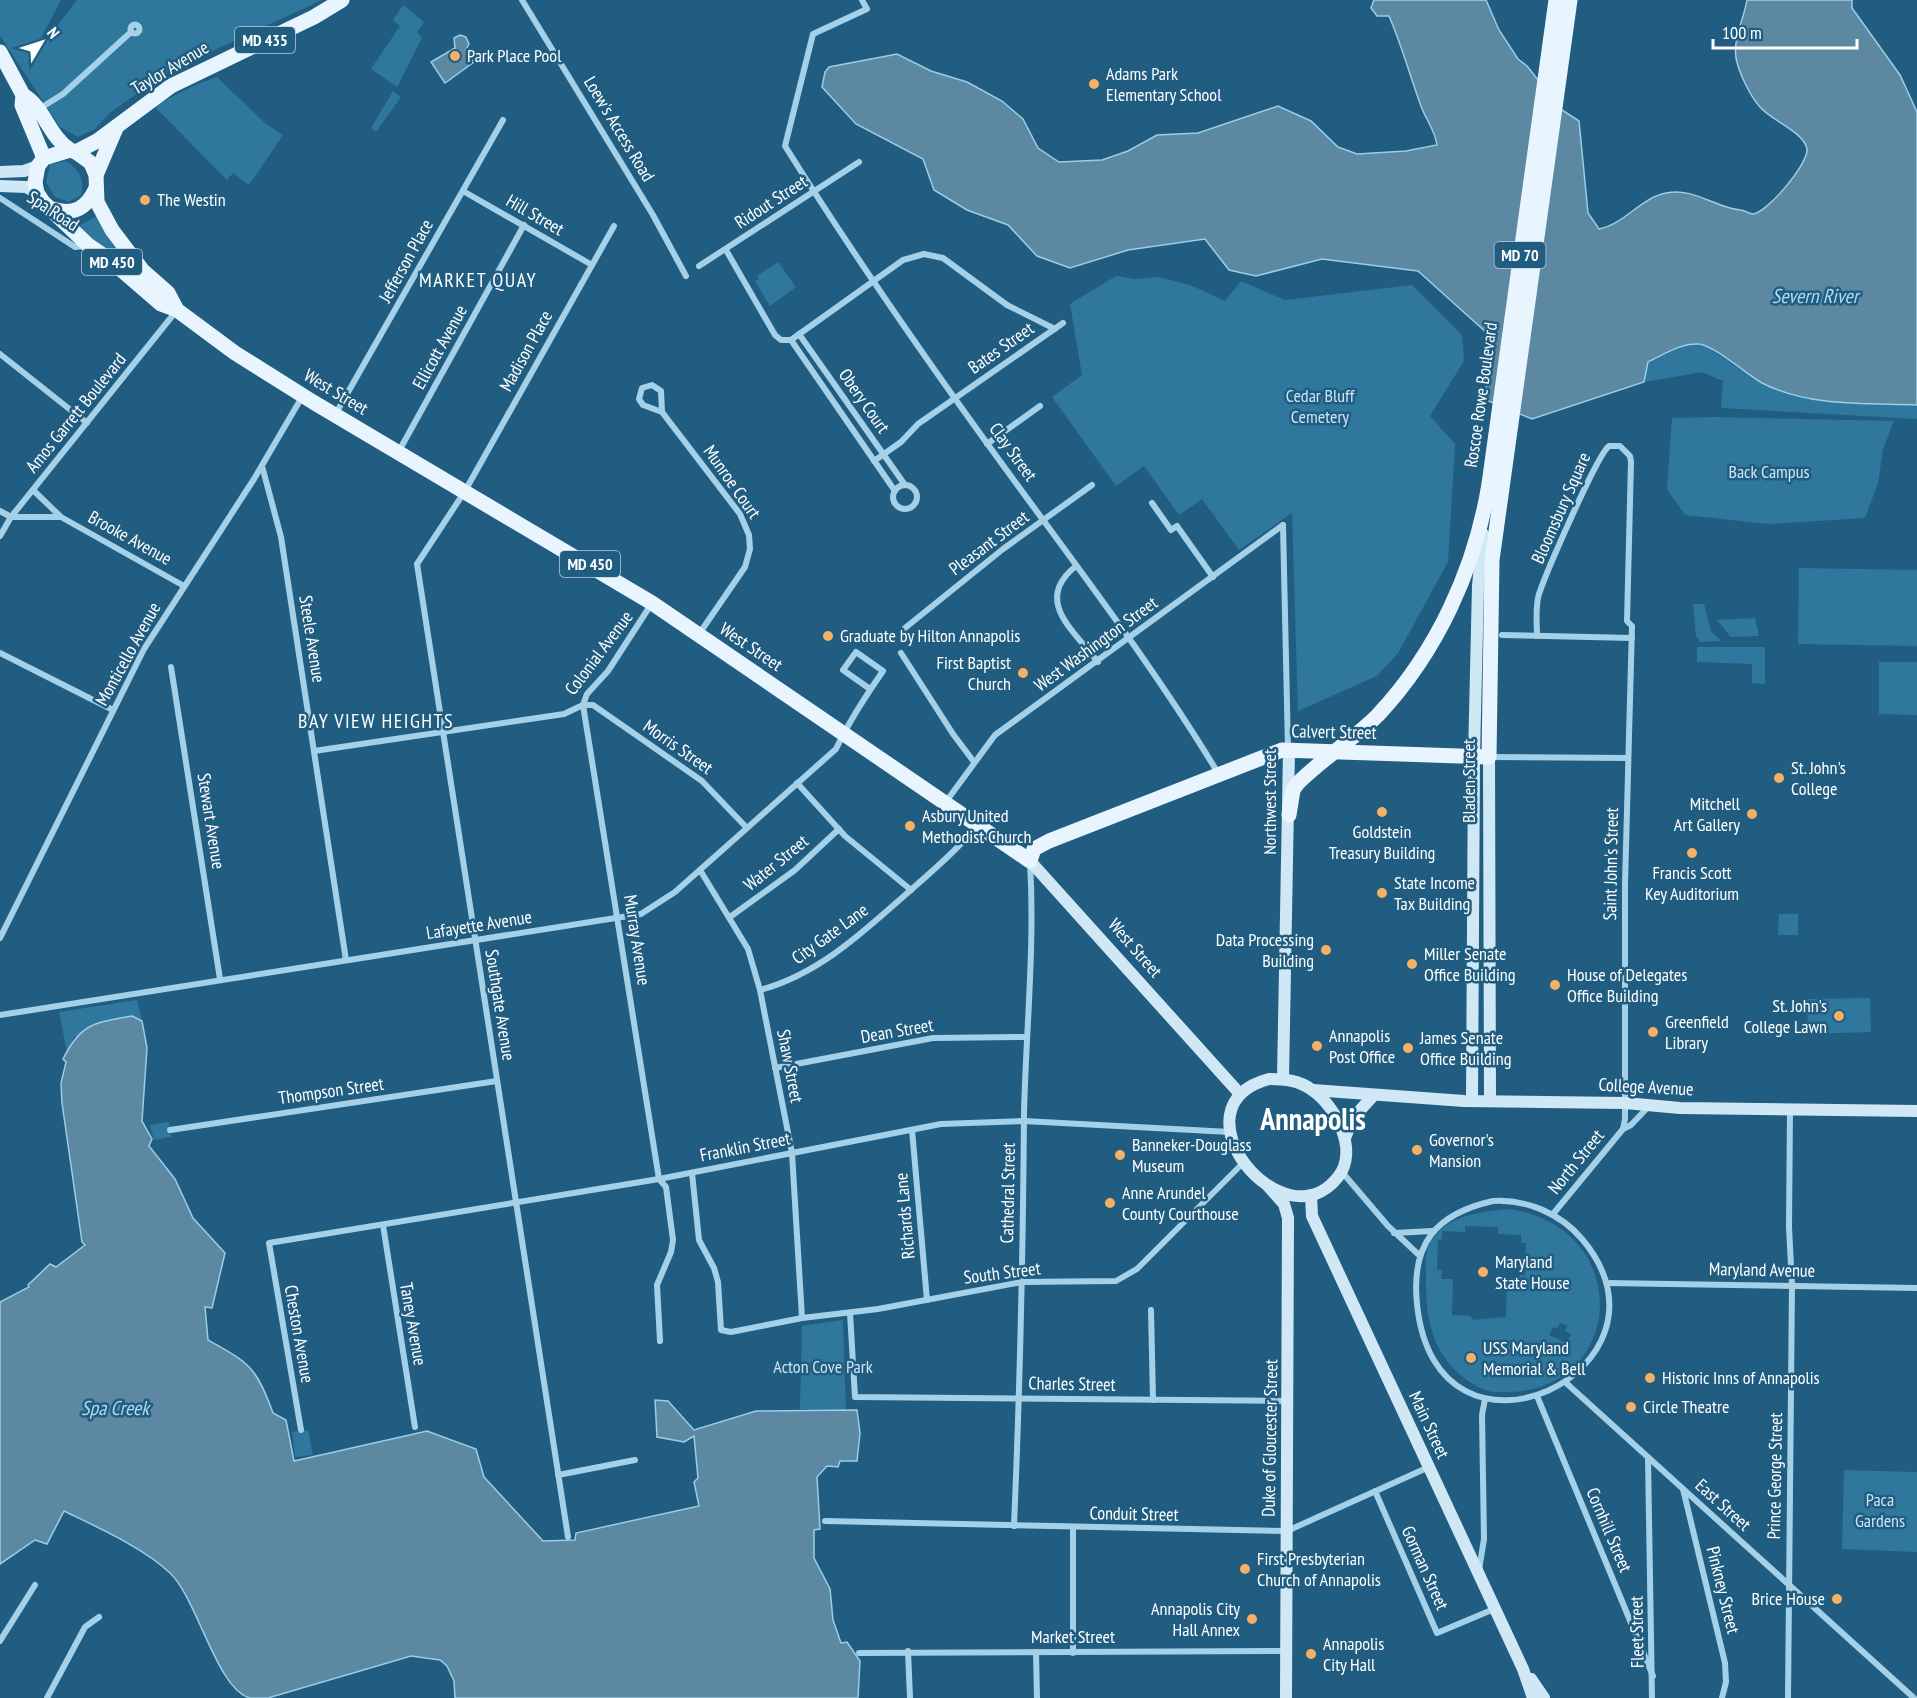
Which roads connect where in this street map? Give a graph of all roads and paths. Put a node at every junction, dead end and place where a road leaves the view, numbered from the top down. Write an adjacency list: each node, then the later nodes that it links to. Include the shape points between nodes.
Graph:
1 (342, 0): 12 (main road, Taylor Avenue / MD 435, via 171,86)
2 (522, 0): 30 (street, Loew's Access Road)
3 (862, 0): 21 (street, Clay Street, via 867,9 813,34 785,146)
4 (1556, 0): 7 (main road, Roscoe Rowe Boulevard / MD 70)
5 (1570, 0): 7 (main road, Roscoe Rowe Boulevard / MD 70)
6 (131, 32): 10 (street, via 63,94)
7 (1556, 50): 48 (main road, Roscoe Rowe Boulevard / MD 70)
8 (0, 52): 9 (main road, MD 450)
9 (23, 95): 10 (main road, MD 450, via 34,101); 14 (main road, MD 450, via 22,105)
10 (38, 110): 13 (main road, MD 450, via 58,142)
11 (503, 120): 19 (street, Jefferson Place)
12 (117, 126): 13 (main road, Taylor Avenue / MD 435, via 97,141); 17 (main road)
13 (73, 151): 14 (main road); 17 (main road, MD 450, via 91,163)
14 (41, 162): 16 (main road, Spa Road, via 24,171); 20 (main road, MD 450, via 35,182)
15 (859, 162): 21 (street, Ridout Street)
16 (0, 172)
17 (96, 181): 23 (main road, via 90,201 80,209 63,212); 32 (main road, West Street / MD 450, via 97,202 112,230 143,271 168,293)
18 (0, 186): 20 (main road, Spa Road, via 26,187)
19 (463, 191): 24 (street, Hill Street); 42 (street, Jefferson Place)
20 (37, 192): 23 (main road, MD 450)
21 (813, 192): 27 (street, Ridout Street); 31 (street, Clay Street)
22 (0, 198): 26 (street, Spa Road, via 75,247)
23 (51, 208): 26 (main road, West Street / MD 450)
24 (524, 225): 28 (street, Hill Street); 45 (street, Ellicott Avenue)
25 (614, 226): 28 (street, Madison Place)
26 (88, 246): 32 (main road, West Street / MD 450, via 160,304)
27 (726, 250): 29 (street, Ridout Street); 36 (street, via 776,335 781,340)
28 (592, 265): 53 (street, Madison Place)
29 (699, 267)
30 (686, 276)
31 (875, 280): 34 (street, via 903,260 924,254 943,258 1007,305); 35 (street); 39 (street, Clay Street)
32 (177, 310): 38 (main road, West Street / MD 450); 43 (street, Amos Garrett Boulevard)
33 (1063, 323): 34 (street, Bates Street)
34 (1055, 329): 39 (street, Bates Street)
35 (799, 334): 36 (street); 46 (street, Obery Court)
36 (792, 340): 47 (street, Obery Court)
37 (0, 354): 43 (street)
38 (303, 396): 42 (main road, West Street / MD 450); 49 (street, Monticello Avenue)
39 (956, 398): 44 (street, Clay Street); 46 (street, Bates Street)
40 (1040, 406): 44 (street)
41 (662, 412): 41 (street, Munroe Court, via 659,388 642,388 641,402); 69 (street, Munroe Court, via 740,514 749,535 745,567)
42 (335, 416): 45 (main road, West Street / MD 450)
43 (87, 423): 52 (street, Amos Garrett Boulevard)
44 (987, 444): 60 (street, Clay Street)
45 (399, 451): 53 (main road, West Street / MD 450)
46 (883, 454): 47 (street, Bates Street); 50 (street, Obery Court)
47 (874, 461): 54 (street, Obery Court)
48 (1499, 462): 56 (main road, Roscoe Rowe Boulevard / MD 70); 87 (main road, Bladen Street / MD 70)
49 (262, 466): 65 (street, Monticello Avenue); 85 (street, Steele Avenue, via 281,537)
50 (905, 485): 54 (street); 54 (street, Obery Court, via 917,494 912,507 897,506 893,499)
51 (1092, 485): 60 (street, Pleasant Street)
52 (33, 490): 58 (street, Amos Garrett Boulevard); 59 (street, Brooke Avenue)
53 (465, 490): 66 (main road, West Street / MD 450); 82 (street, Southgate Avenue, via 417,564)
54 (895, 491)
55 (1152, 503): 64 (street, via 1171,530 1177,526)
56 (1486, 503): 84 (main road, Roscoe Rowe Boulevard, via 1475,545 1436,636 1378,715); 87 (main road, Bladen Street / MD 70, via 1478,586)
57 (0, 511): 58 (street)
58 (11, 517): 59 (street, Brooke Avenue); 62 (street, Amos Garrett Boulevard)
59 (61, 517): 65 (street, Brooke Avenue)
60 (1044, 521): 63 (street, Clay Street); 68 (street, Pleasant Street)
61 (1283, 525): 64 (street, West Washington Street); 86 (street, Northwest Street)
62 (0, 536)
63 (1076, 566): 72 (street, Clay Street); 77 (street, via 1059,582 1058,610)
64 (1213, 577): 72 (street, West Washington Street)
65 (184, 586): 81 (street, Monticello Avenue, via 144,649)
66 (652, 603): 69 (main road, West Street / MD 450); 80 (street, Colonial Avenue, via 608,671 587,694)
67 (1632, 626): 71 (street, Bloomsbury Square, via 1627,621 1631,462 1625,449 1615,445 1601,454 1538,596); 73 (street, Saint John's Street)
68 (905, 628)
69 (699, 635): 83 (main road, West Street / MD 450)
70 (1502, 635): 71 (street)
71 (1537, 636): 73 (street)
72 (1129, 638): 77 (street, West Washington Street); 90 (street, Clay Street)
73 (1632, 638): 88 (street, Saint John's Street)
74 (901, 653): 89 (street)
75 (2, 654): 76 (street); 81 (street)
76 (0, 662)
77 (1098, 662): 89 (street, West Washington Street, via 995,735)
78 (171, 667): 105 (street, Stewart Avenue)
79 (870, 689): 79 (street, Lafayette Avenue, via 883,671 856,652 843,670); 83 (street, Lafayette Avenue)
80 (584, 705): 82 (street, Colonial Avenue, via 564,714); 95 (street, Morris Street, via 595,706 702,781); 101 (street, Murray Avenue)
81 (113, 710): 102 (street, Monticello Avenue)
82 (442, 731): 85 (street, Colonial Avenue); 103 (street, Southgate Avenue)
83 (843, 733): 91 (street, Lafayette Avenue, via 836,749); 92 (main road, West Street / MD 450)
84 (1338, 750): 86 (main road, Calvert Street); 87 (main road, Calvert Street); 93 (main road, Roscoe Rowe Boulevard, via 1298,783)
85 (314, 751): 104 (street, Steele Avenue)
86 (1288, 751): 90 (main road, Calvert Street); 93 (main road, Northwest Street)
87 (1481, 757): 88 (street, Calvert Street); 115 (main road, Bladen Street / MD 70); 116 (main road, Bladen Street / MD 70)
88 (1628, 758): 117 (street, Saint John's Street)
89 (975, 762): 92 (street, West Washington Street)
90 (1219, 775): 97 (main road, Calvert Street, via 1044,843 1034,849)
91 (797, 783): 95 (street, Lafayette Avenue); 96 (street)
92 (945, 804): 94 (main road, West Street / MD 450)
93 (1289, 815): 110 (main road, Northwest Street)
94 (977, 825): 97 (main road, West Street / MD 450); 99 (street, City Gate Lane, via 942,864)
95 (746, 827): 98 (street, Lafayette Avenue)
96 (839, 829): 99 (street); 100 (street, Water Street, via 795,870)
97 (1030, 861): 108 (street, Cathedral Street); 113 (main road, West Street / MD 450)
98 (700, 870): 100 (street, Shaw Street); 101 (street, Lafayette Avenue, via 653,908)
99 (911, 890): 106 (street, City Gate Lane, via 858,936 813,967 792,980)
100 (730, 917): 106 (street, Shaw Street, via 748,949)
101 (618, 918): 103 (street, Lafayette Avenue); 131 (street, Murray Avenue)
102 (0, 938)
103 (475, 940): 104 (street, Lafayette Avenue); 111 (street, Southgate Avenue)
104 (346, 960): 105 (street, Lafayette Avenue)
105 (220, 979): 107 (street, Lafayette Avenue)
106 (760, 990): 109 (street, Shaw Street)
107 (0, 1015)
108 (1027, 1037): 109 (street, Dean Street, via 933,1038); 121 (street, Cathedral Street)
109 (775, 1068): 127 (street, Shaw Street)
110 (1283, 1079): 112 (main road); 113 (main road, via 1257,1082)
111 (497, 1081): 123 (street, Thompson Street); 134 (street, Southgate Avenue)
112 (1313, 1090): 114 (main road, College Avenue); 126 (main road, via 1333,1113)
113 (1240, 1094): 125 (main road, via 1231,1112)
114 (1373, 1096): 115 (main road, College Avenue); 126 (main road, via 1353,1118)
115 (1472, 1101): 116 (main road, College Avenue)
116 (1490, 1101): 117 (main road, College Avenue)
117 (1625, 1103): 118 (main road, College Avenue); 122 (street, North Street)
118 (1649, 1105): 119 (main road, College Avenue); 122 (street, North Street)
119 (1790, 1110): 120 (main road, College Avenue); 143 (street, Prince George Street)
120 (1917, 1111)
121 (1024, 1121): 124 (street, Franklin Street, via 966,1121); 125 (street, Franklin Street); 141 (street, Cathedral Street)
122 (1623, 1129): 135 (street, North Street)
123 (170, 1130)
124 (912, 1130): 127 (street, Franklin Street); 145 (street, Richards Lane)
125 (1230, 1132): 128 (main road)
126 (1345, 1138): 129 (main road)
127 (792, 1153): 130 (street, Franklin Street); 148 (street, Shaw Street)
128 (1243, 1163): 132 (main road); 141 (street, South Street, via 1126,1276 1104,1281)
129 (1342, 1172): 133 (main road, via 1327,1188); 138 (street)
130 (692, 1173): 131 (street, Franklin Street); 148 (street, South Street, via 699,1240 718,1282 721,1330 731,1332)
131 (659, 1179): 134 (street, Franklin Street); 149 (street, Murray Avenue, via 666,1187 673,1240 657,1285)
132 (1268, 1186): 133 (main road, via 1285,1193); 155 (main road, Duke of Gloucester Street, via 1284,1204 1288,1218)
133 (1311, 1195): 160 (main road, Main Street, via 1312,1216)
134 (514, 1202): 136 (street, Franklin Street); 161 (street, Southgate Avenue)
135 (1553, 1214): 137 (street, via 1516,1202 1493,1201 1466,1208); 142 (street, via 1590,1249)
136 (383, 1225): 139 (street, Franklin Street); 156 (street, Taney Avenue)
137 (1432, 1231): 138 (street); 140 (street)
138 (1394, 1233): 140 (street)
139 (269, 1243): 157 (street, Cheston Avenue)
140 (1419, 1255): 153 (street, via 1417,1298 1426,1343 1450,1379)
141 (1022, 1282): 145 (street, South Street); 152 (street, Cathedral Street)
142 (1607, 1282): 143 (street, Maryland Avenue); 150 (street, via 1608,1316 1603,1335 1591,1360)
143 (1792, 1285): 144 (street, Maryland Avenue); 170 (street, Prince George Street)
144 (1917, 1288)
145 (927, 1300): 147 (street, South Street)
146 (1151, 1310): 154 (street)
147 (850, 1313): 148 (street, South Street); 152 (street, Charles Street, via 855,1398)
148 (802, 1318)
149 (660, 1341)
150 (1565, 1382): 151 (street); 158 (street, East Street)
151 (1537, 1396): 153 (street); 181 (street, Cornhill Street)
152 (1020, 1398): 154 (street, Charles Street); 165 (street, Cathedral Street)
153 (1485, 1399): 169 (street, via 1484,1539)
154 (1153, 1400): 155 (street, Charles Street)
155 (1289, 1401): 167 (main road, Duke of Gloucester Street)
156 (415, 1427)
157 (301, 1430)
158 (1648, 1458): 162 (street, East Street); 181 (street, Fleet Street)
159 (635, 1460): 161 (street)
160 (1429, 1467): 163 (street, Conduit Street); 169 (main road, Main Street)
161 (558, 1475): 168 (street, Southgate Avenue)
162 (1683, 1489): 170 (street, East Street); 189 (street, Pinkney Street, via 1725,1663)
163 (1375, 1491): 167 (street, Conduit Street); 172 (street, Gorman Street, via 1437,1633)
164 (825, 1521): 165 (street, Conduit Street)
165 (1014, 1526): 166 (street, Conduit Street)
166 (1073, 1528): 167 (street, Conduit Street); 179 (street)
167 (1287, 1531): 176 (main road, Duke of Gloucester Street)
168 (568, 1537)
169 (1478, 1573): 172 (main road, Main Street)
170 (1788, 1584): 190 (street, Prince George Street); 191 (street, East Street)
171 (35, 1585): 174 (street)
172 (1494, 1609): 180 (main road, Main Street)
173 (99, 1617): 182 (street, via 85,1627)
174 (0, 1641)
175 (908, 1651): 177 (street, Market Street); 178 (street, Market Street); 183 (street)
176 (1286, 1651): 179 (street, Market Street); 185 (main road, Duke of Gloucester Street)
177 (1036, 1652): 179 (street, Market Street); 184 (street)
178 (858, 1653)
179 (1073, 1653)
180 (1523, 1669): 186 (main road, Main Street); 187 (main road, Main Street)
181 (1653, 1676): 188 (street, Fleet Street)
182 (47, 1698)
183 (910, 1698)
184 (1036, 1698)
185 (1286, 1698)
186 (1533, 1698)
187 (1544, 1698)
188 (1652, 1698)
189 (1722, 1698)
190 (1788, 1698)
191 (1914, 1698)

